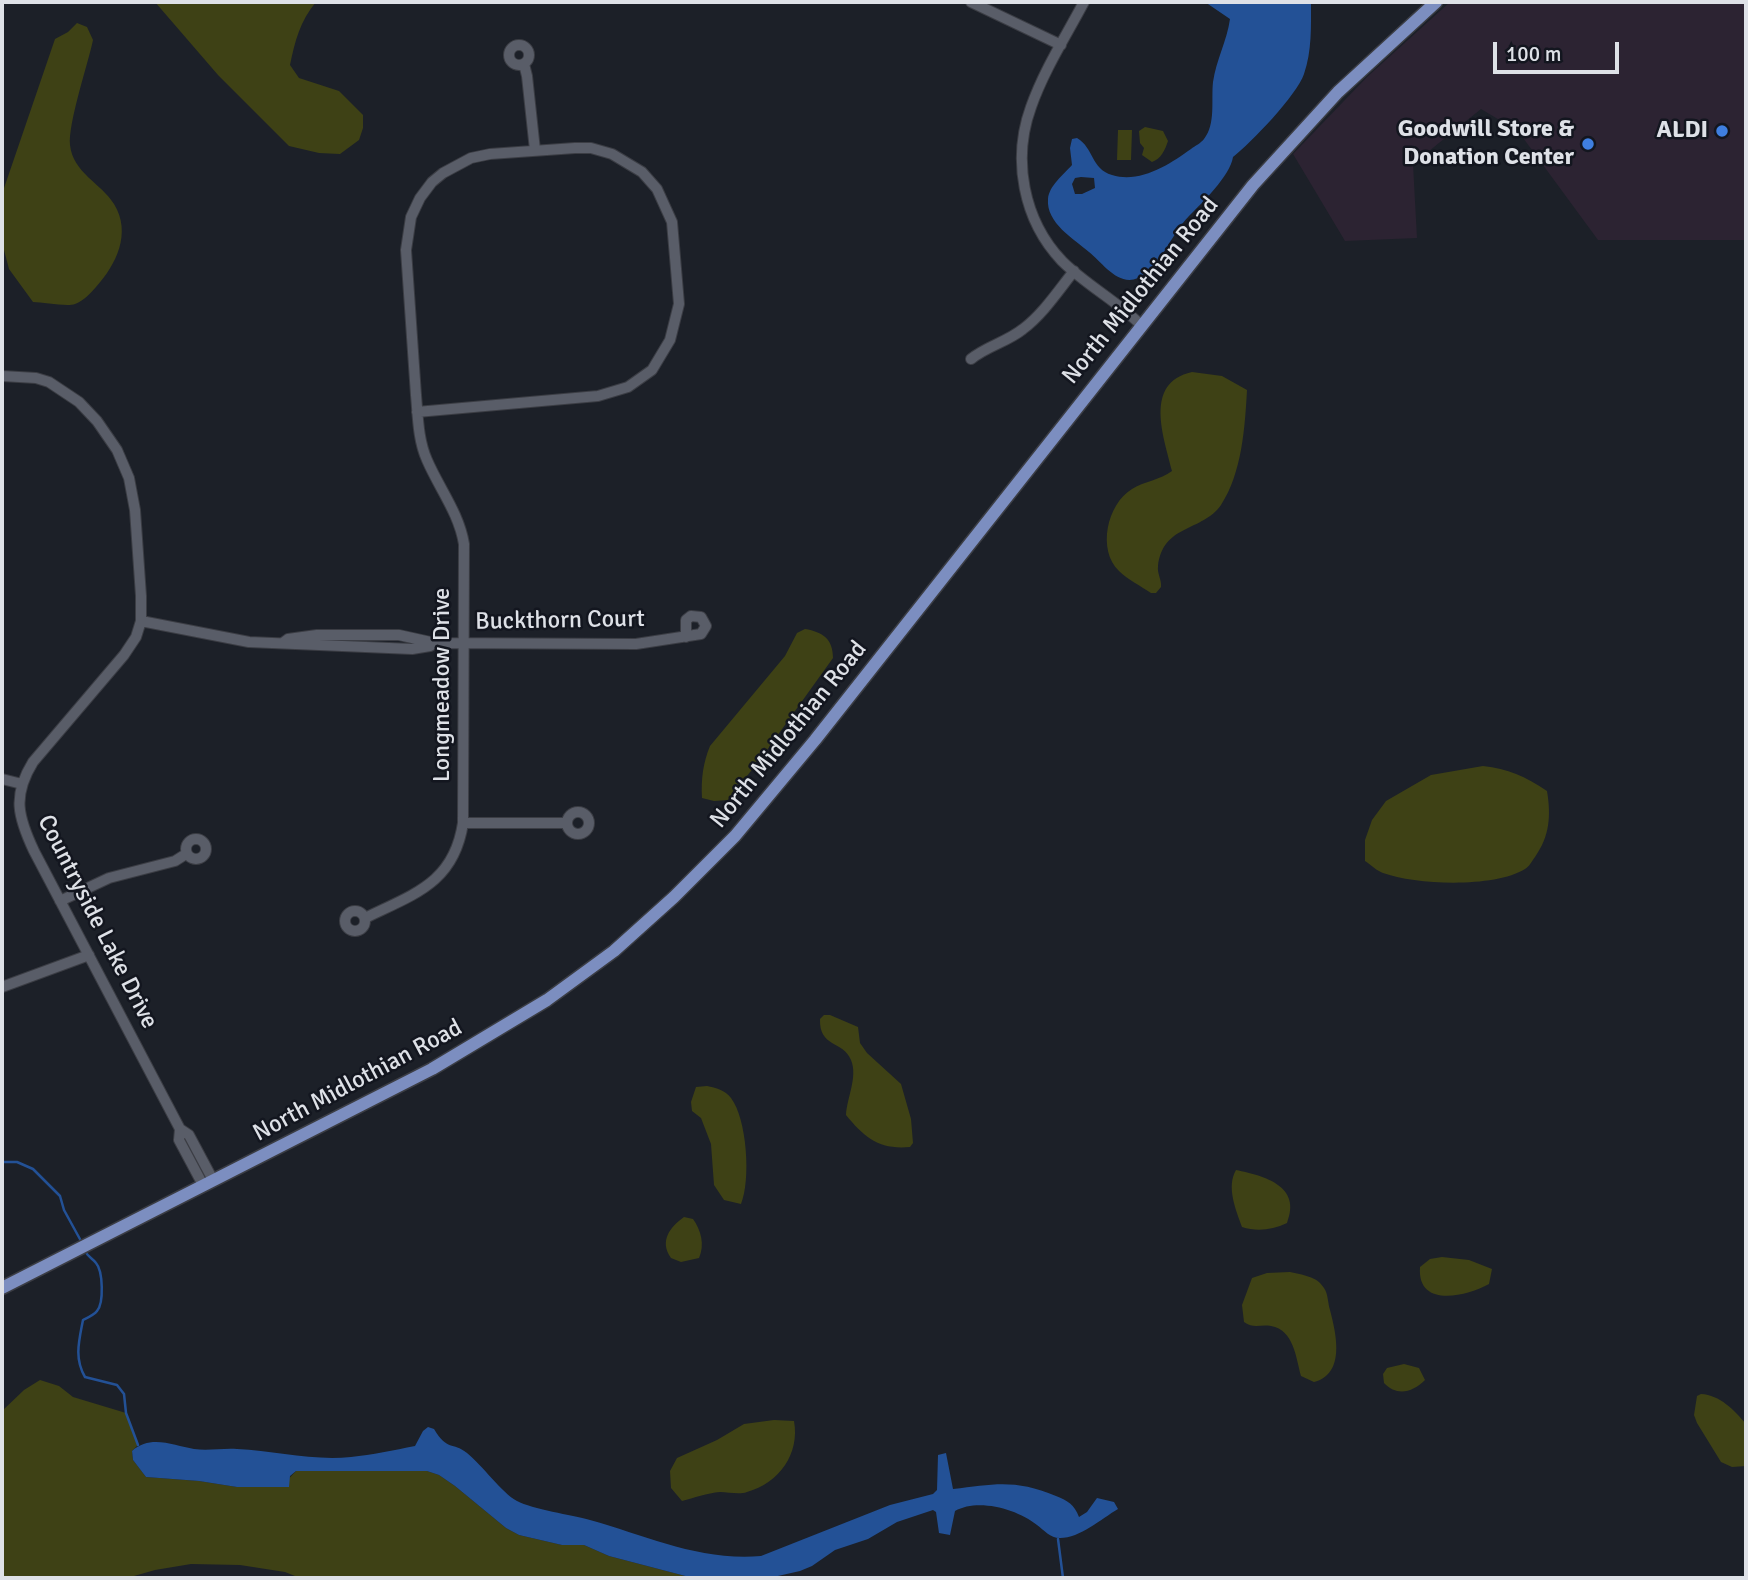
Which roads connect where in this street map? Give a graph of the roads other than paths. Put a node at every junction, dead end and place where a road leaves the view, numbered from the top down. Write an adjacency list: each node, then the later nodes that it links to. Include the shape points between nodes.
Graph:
1 (1084, 2): 4 (street)
2 (1436, 2): 8 (main road, North Midlothian Road, via 1289,143)
3 (966, 3): 4 (street)
4 (1061, 46): 7 (street, via 1030,108 1021,160 1037,226)
5 (524, 64): 6 (street)
6 (535, 149): 11 (street, Longmeadow Drive, via 489,154 460,163 427,188 411,217 406,250); 11 (street, Longmeadow Drive, via 601,150 634,166 657,189 669,212 675,241 679,304 670,340 645,376 610,394)
7 (1074, 271): 8 (street); 9 (street, via 1024,329)
8 (1140, 325): 24 (main road, North Midlothian Road, via 778,784 735,836 674,897 614,951 547,1000 432,1069)
9 (971, 359)
10 (2, 376): 12 (street, Countryside Lake Drive, via 49,382 67,393 97,421 117,450 135,510)
11 (417, 412): 14 (street, Longmeadow Drive, via 426,458 462,532)
12 (141, 621): 14 (street, Buckthorn Court, via 249,642 285,642 317,635 386,635); 16 (street, Countryside Lake Drive, via 126,654 33,762)
13 (686, 637): 14 (street, Buckthorn Court, via 636,644)
14 (464, 643): 17 (street, Longmeadow Drive)
15 (2, 779): 16 (street)
16 (22, 784): 20 (street, Countryside Lake Drive, via 22,825)
17 (463, 823): 18 (street); 21 (street, Longmeadow Drive, via 457,850 443,873)
18 (567, 823)
19 (187, 854): 20 (street, via 109,878)
20 (60, 901): 22 (street, Countryside Lake Drive)
21 (365, 918)
22 (89, 955): 23 (street); 24 (street, Countryside Lake Drive, via 180,1129 179,1140)
23 (2, 987)
24 (208, 1182): 25 (main road, North Midlothian Road)
25 (2, 1288)

